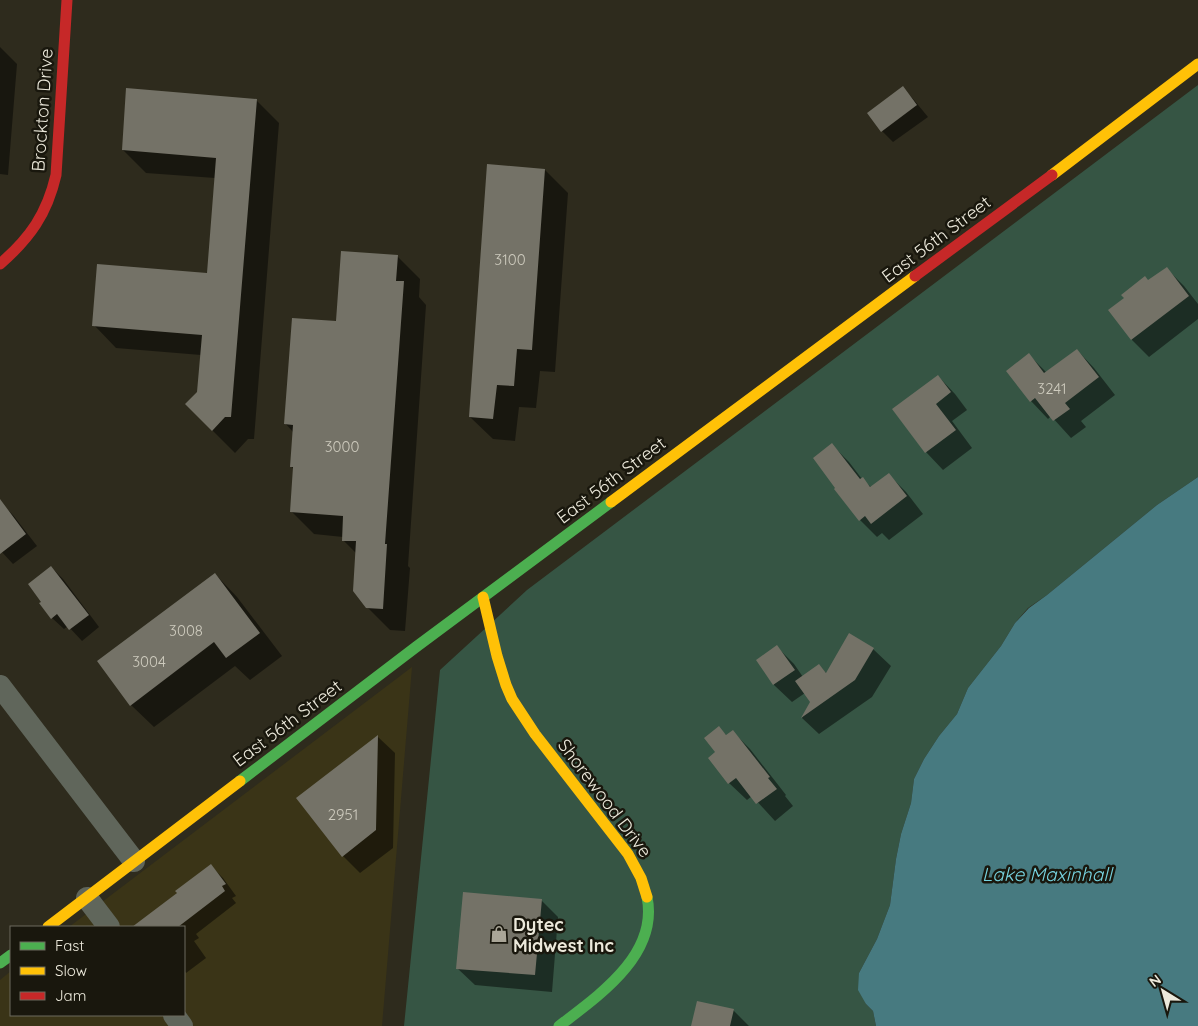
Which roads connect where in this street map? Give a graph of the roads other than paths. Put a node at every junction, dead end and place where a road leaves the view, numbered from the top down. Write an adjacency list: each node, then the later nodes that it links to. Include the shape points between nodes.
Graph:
1 (68, 0): 3 (street, Brockton Drive, via 54,185 42,214 24,240)
2 (1198, 64): 4 (street, East 56th Street)
3 (0, 264)
4 (483, 598): 6 (street, East 56th Street); 10 (street, Shorewood Drive, via 510,695 526,722 627,855 637,871 648,902 646,931 632,959 610,984)
5 (0, 686): 6 (street)
6 (134, 861): 7 (street, East 56th Street)
7 (87, 898): 8 (street, East 56th Street); 9 (street)
8 (49, 926)
9 (108, 926)
10 (559, 1026)

